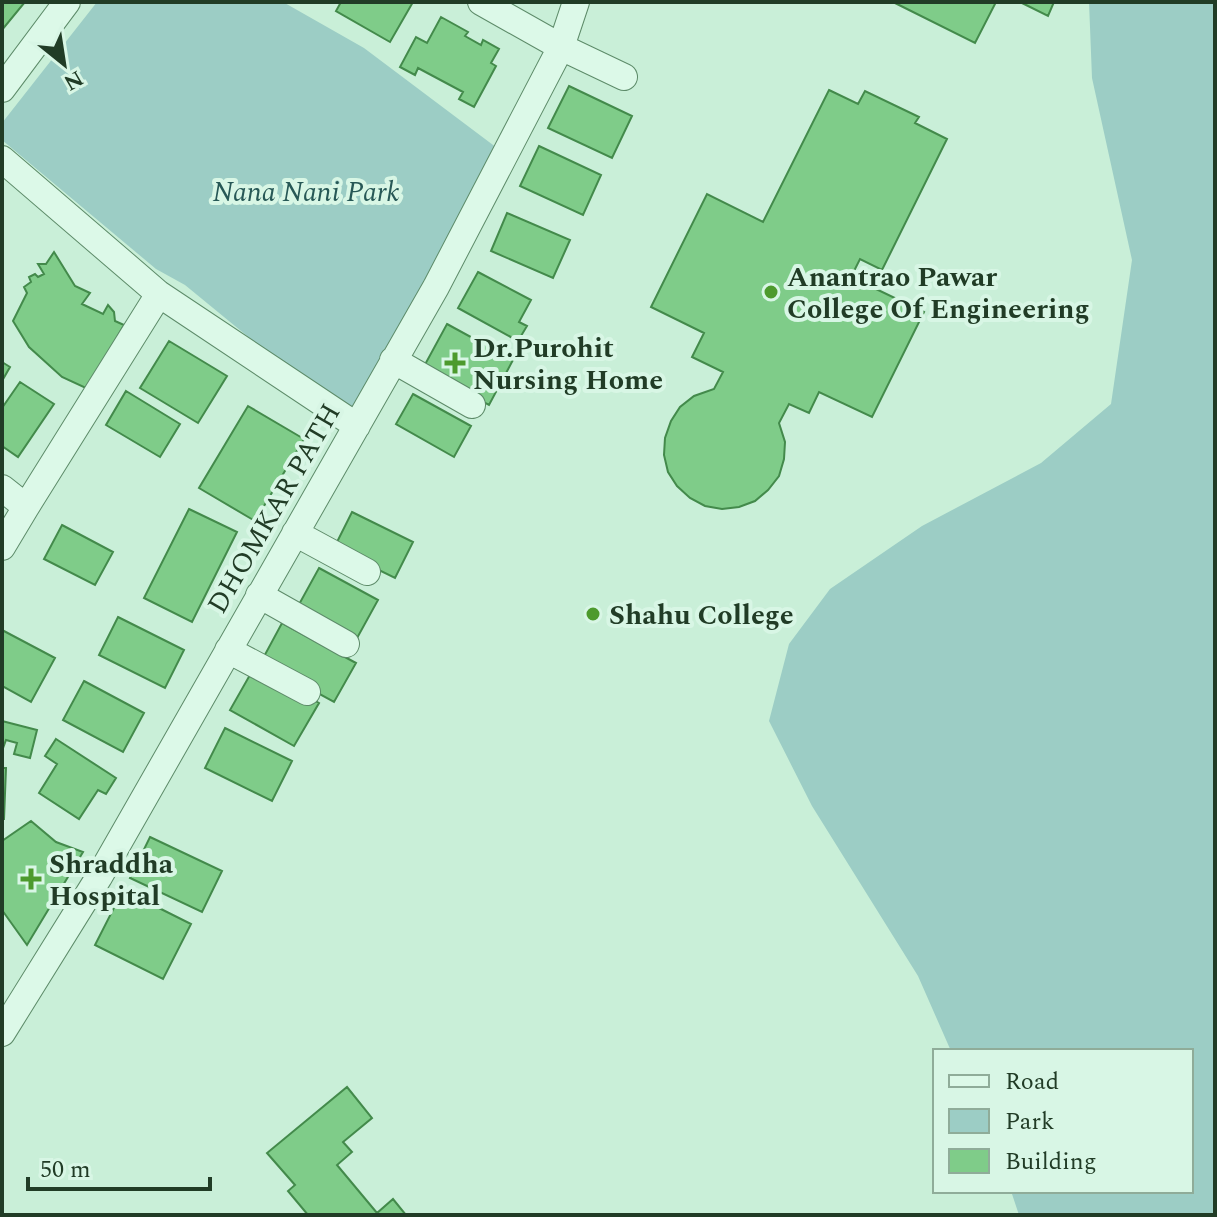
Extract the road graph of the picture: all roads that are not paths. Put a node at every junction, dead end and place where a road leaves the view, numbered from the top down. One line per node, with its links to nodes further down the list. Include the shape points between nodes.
1 (67, 2): 6 (street)
2 (481, 2): 4 (street)
3 (576, 2): 4 (street, DHOMKAR PATH)
4 (561, 47): 5 (street); 9 (street, DHOMKAR PATH)
5 (624, 77)
6 (2, 89)
7 (2, 159): 8 (street)
8 (159, 294): 11 (street); 13 (street)
9 (393, 360): 10 (street); 11 (street, DHOMKAR PATH)
10 (472, 405)
11 (357, 426): 14 (street, DHOMKAR PATH)
12 (2, 488): 13 (street)
13 (26, 507): 15 (street)
14 (295, 533): 16 (street); 17 (street, DHOMKAR PATH)
15 (2, 547)
16 (367, 572)
17 (259, 595): 18 (street); 19 (street, DHOMKAR PATH)
18 (346, 644)
19 (228, 650): 20 (street); 21 (street, DHOMKAR PATH, via 99,877)
20 (307, 692)
21 (7, 1014)

